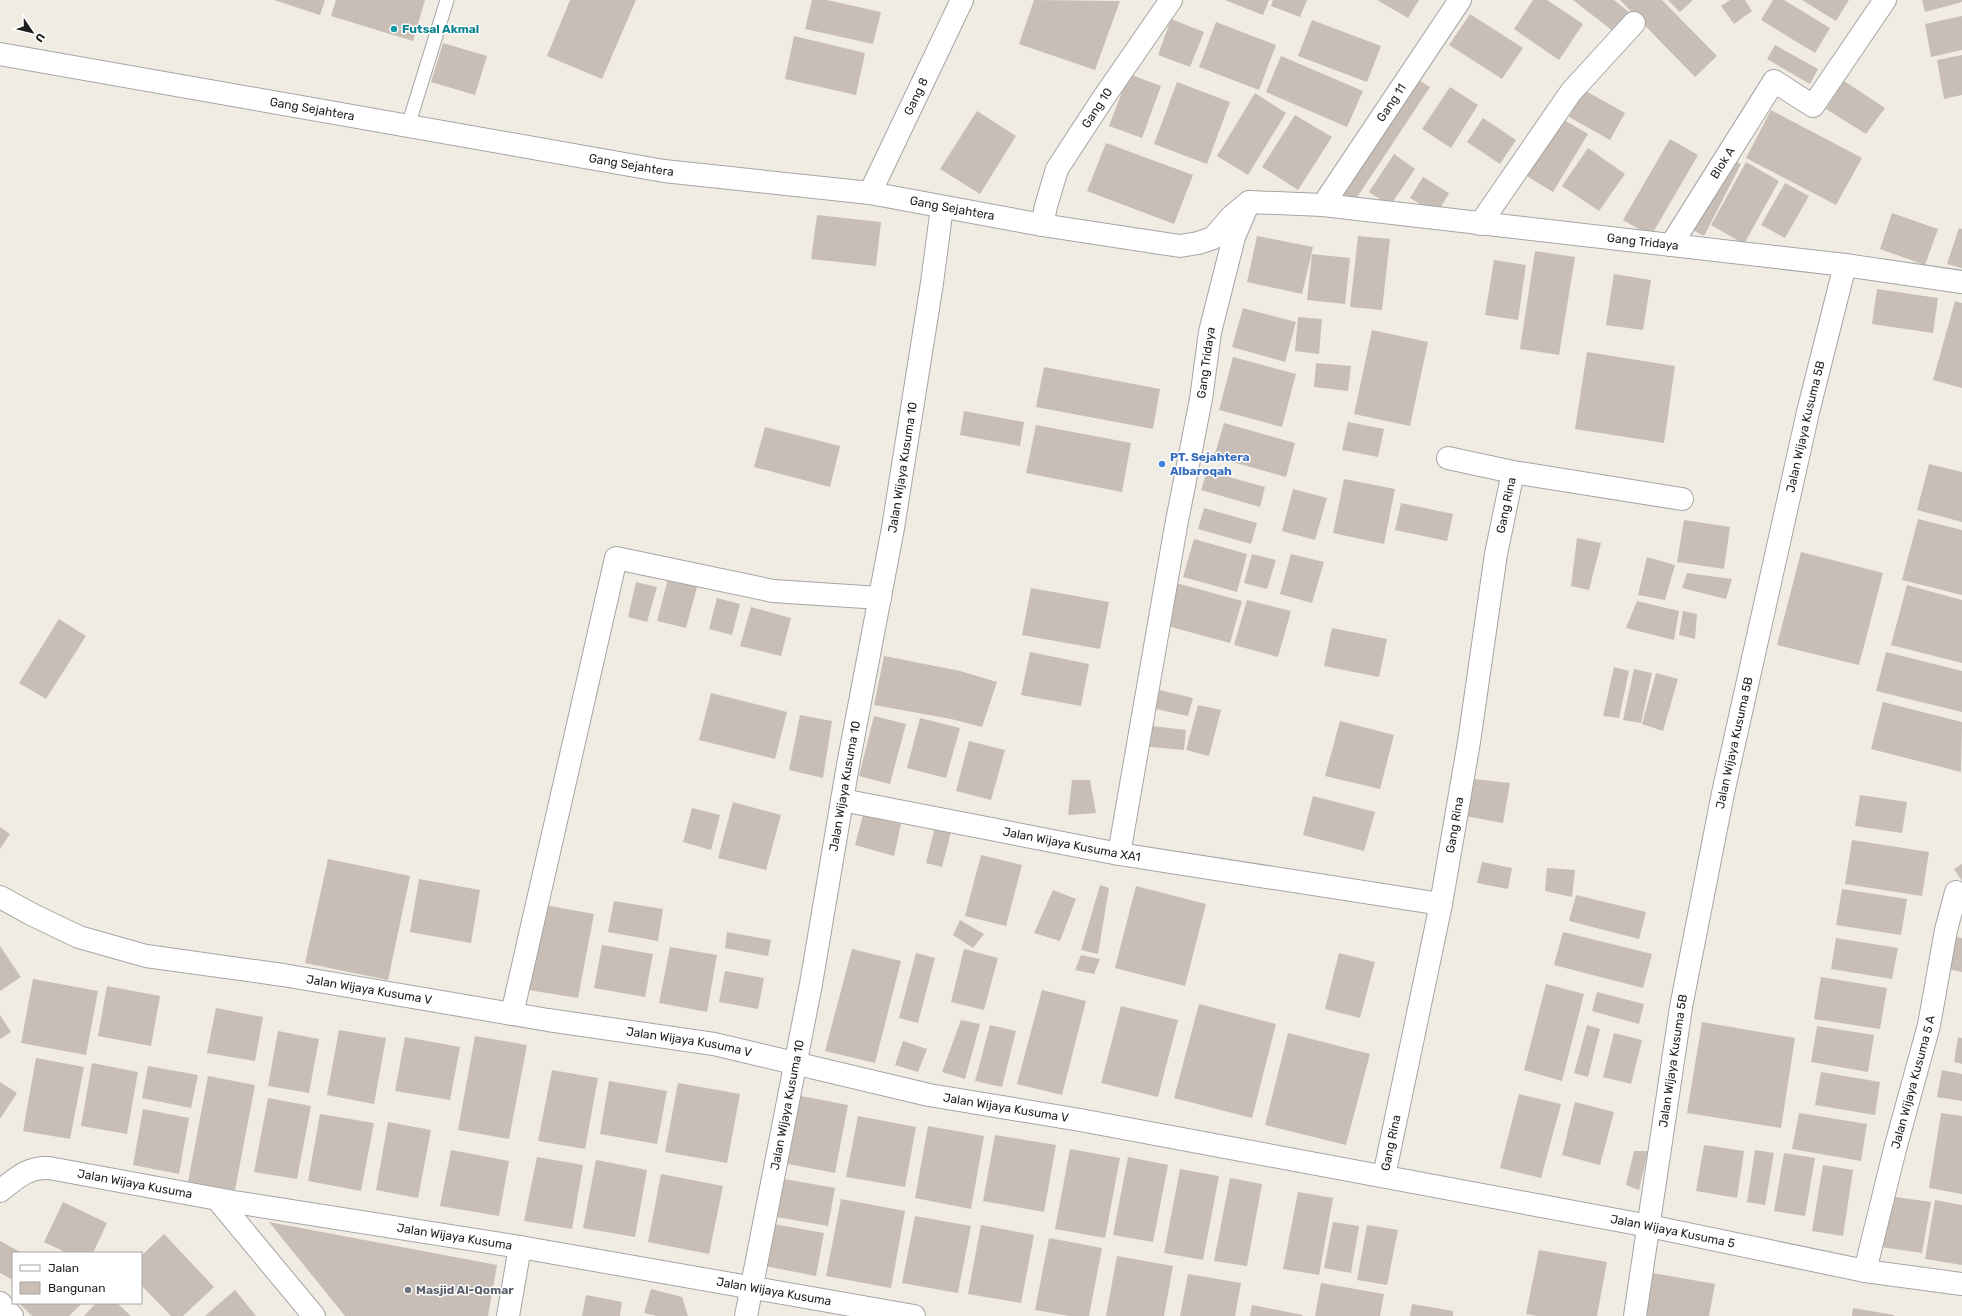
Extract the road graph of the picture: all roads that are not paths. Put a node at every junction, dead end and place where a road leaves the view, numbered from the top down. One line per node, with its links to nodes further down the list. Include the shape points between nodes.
1 (447, 0): 8 (lane)
2 (962, 0): 9 (street, Gang 8)
3 (1171, 0): 14 (street, Gang 10, via 1057,170)
4 (1460, 0): 11 (street, Gang 11)
5 (1885, 0): 15 (street, Blok A, via 1813,106 1774,81)
6 (1634, 24): 13 (street, via 1571,92)
7 (0, 54): 8 (street, Gang Sejahtera)
8 (408, 126): 9 (street, Gang Sejahtera, via 664,171)
9 (870, 193): 12 (street, Gang Sejahtera)
10 (1249, 202): 11 (street, Gang Tridaya); 14 (street, Gang Sejahtera, via 1232,216 1213,238 1180,246); 23 (street, Gang Tridaya, via 1234,237 1210,332 1201,400 1176,526)
11 (1323, 205): 13 (street, Gang Tridaya)
12 (942, 206): 14 (street, Gang Sejahtera); 21 (street, Jalan Wijaya Kusuma 10, via 932,284)
13 (1480, 224): 15 (street, Gang Tridaya)
14 (1042, 226)
15 (1671, 246): 16 (street, Gang Tridaya)
16 (1845, 265): 17 (street, Gang Tridaya); 32 (street, Jalan Wijaya Kusuma 5B, via 1806,420 1723,793 1681,1007)
17 (1962, 282)
18 (1448, 458): 19 (street)
19 (1513, 472): 20 (street); 26 (street, Gang Rina, via 1496,554 1469,742)
20 (1682, 499)
21 (880, 598): 22 (street, Jalan Wijaya Kusuma 10); 27 (street, via 773,591 616,558)
22 (842, 800): 23 (street, Jalan Wijaya Kusuma XA1); 28 (street, Jalan Wijaya Kusuma 10)
23 (1119, 854): 26 (street, Jalan Wijaya Kusuma XA1)
24 (1956, 892): 34 (street, Jalan Wijaya Kusuma 5 A, via 1946,930 1929,1025)
25 (0, 897): 27 (street, Jalan Wijaya Kusuma V, via 79,937 146,956 283,975)
26 (1441, 904): 29 (street, Gang Rina)
27 (512, 1014): 28 (street, Jalan Wijaya Kusuma V, via 714,1044)
28 (795, 1063): 29 (street, Jalan Wijaya Kusuma V, via 929,1095); 36 (street, Jalan Wijaya Kusuma 10)
29 (1384, 1176): 32 (street, Jalan Wijaya Kusuma 5)
30 (0, 1191): 31 (street, Jalan Wijaya Kusuma, via 28,1170 49,1168)
31 (217, 1199): 33 (street, Jalan Wijaya Kusuma); 39 (street)
32 (1649, 1226): 34 (street, Jalan Wijaya Kusuma 5); 43 (street, Jalan Wijaya Kusuma 5B)
33 (520, 1247): 36 (street, Jalan Wijaya Kusuma); 40 (street)
34 (1865, 1271): 35 (street, Jalan Wijaya Kusuma 5)
35 (1962, 1284)
36 (751, 1287): 41 (street, Jalan Wijaya Kusuma 10); 42 (street, Jalan Wijaya Kusuma)
37 (0, 1303): 38 (street)
38 (12, 1316)
39 (314, 1316)
40 (508, 1316)
41 (746, 1316)
42 (914, 1316)
43 (1635, 1316)

